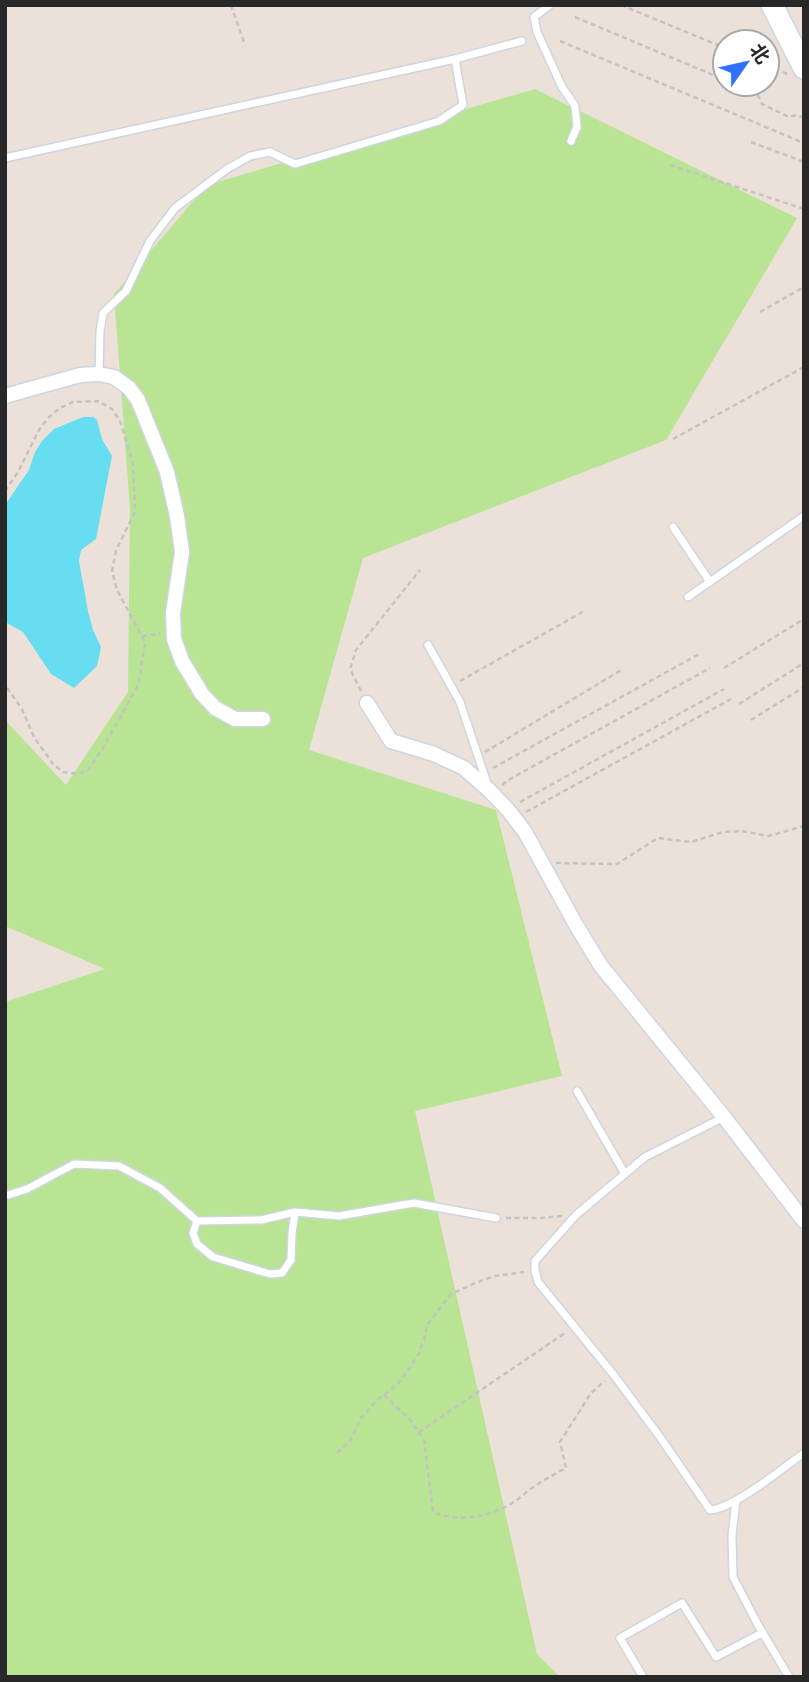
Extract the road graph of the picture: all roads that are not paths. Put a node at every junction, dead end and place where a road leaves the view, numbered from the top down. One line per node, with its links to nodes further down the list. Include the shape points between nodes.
1 (550, 5): 6 (lane, via 534,17 562,87 575,106 577,127)
2 (772, 5): 5 (street)
3 (522, 41): 4 (lane)
4 (455, 59): 7 (lane); 8 (lane, via 463,105 439,121 295,164 270,152 250,156 175,208 150,241 126,291 103,313)
5 (798, 72)
6 (571, 141)
7 (5, 158)
8 (99, 374): 9 (street); 16 (street, via 130,388 167,472 182,552 173,613 174,639 182,661 215,708 235,719)
9 (5, 396)
10 (804, 516): 12 (lane)
11 (673, 527): 12 (lane)
12 (710, 582): 13 (lane)
13 (688, 597)
14 (428, 645): 17 (lane, via 460,702)
15 (367, 703): 17 (street, via 391,741 464,768)
16 (263, 719)
17 (492, 793): 19 (street, via 525,832 601,966)
18 (577, 1091): 20 (lane)
19 (724, 1117): 20 (lane, via 645,1157); 25 (street)
20 (625, 1174): 27 (lane, via 576,1215 535,1261 538,1282 613,1374 710,1510)
21 (5, 1196): 24 (lane, via 74,1164 119,1166 160,1188)
22 (295, 1212): 23 (lane, via 339,1216 414,1203); 24 (lane, via 261,1220); 24 (lane, via 291,1260 282,1273 270,1275 213,1257 197,1244 193,1233)
23 (496, 1217)
24 (197, 1221)
25 (804, 1221)
26 (804, 1453): 27 (lane)
27 (736, 1501): 28 (lane, via 733,1577)
28 (762, 1633): 29 (lane, via 716,1657 682,1603 620,1638); 30 (lane)
29 (643, 1677)
30 (789, 1677)

